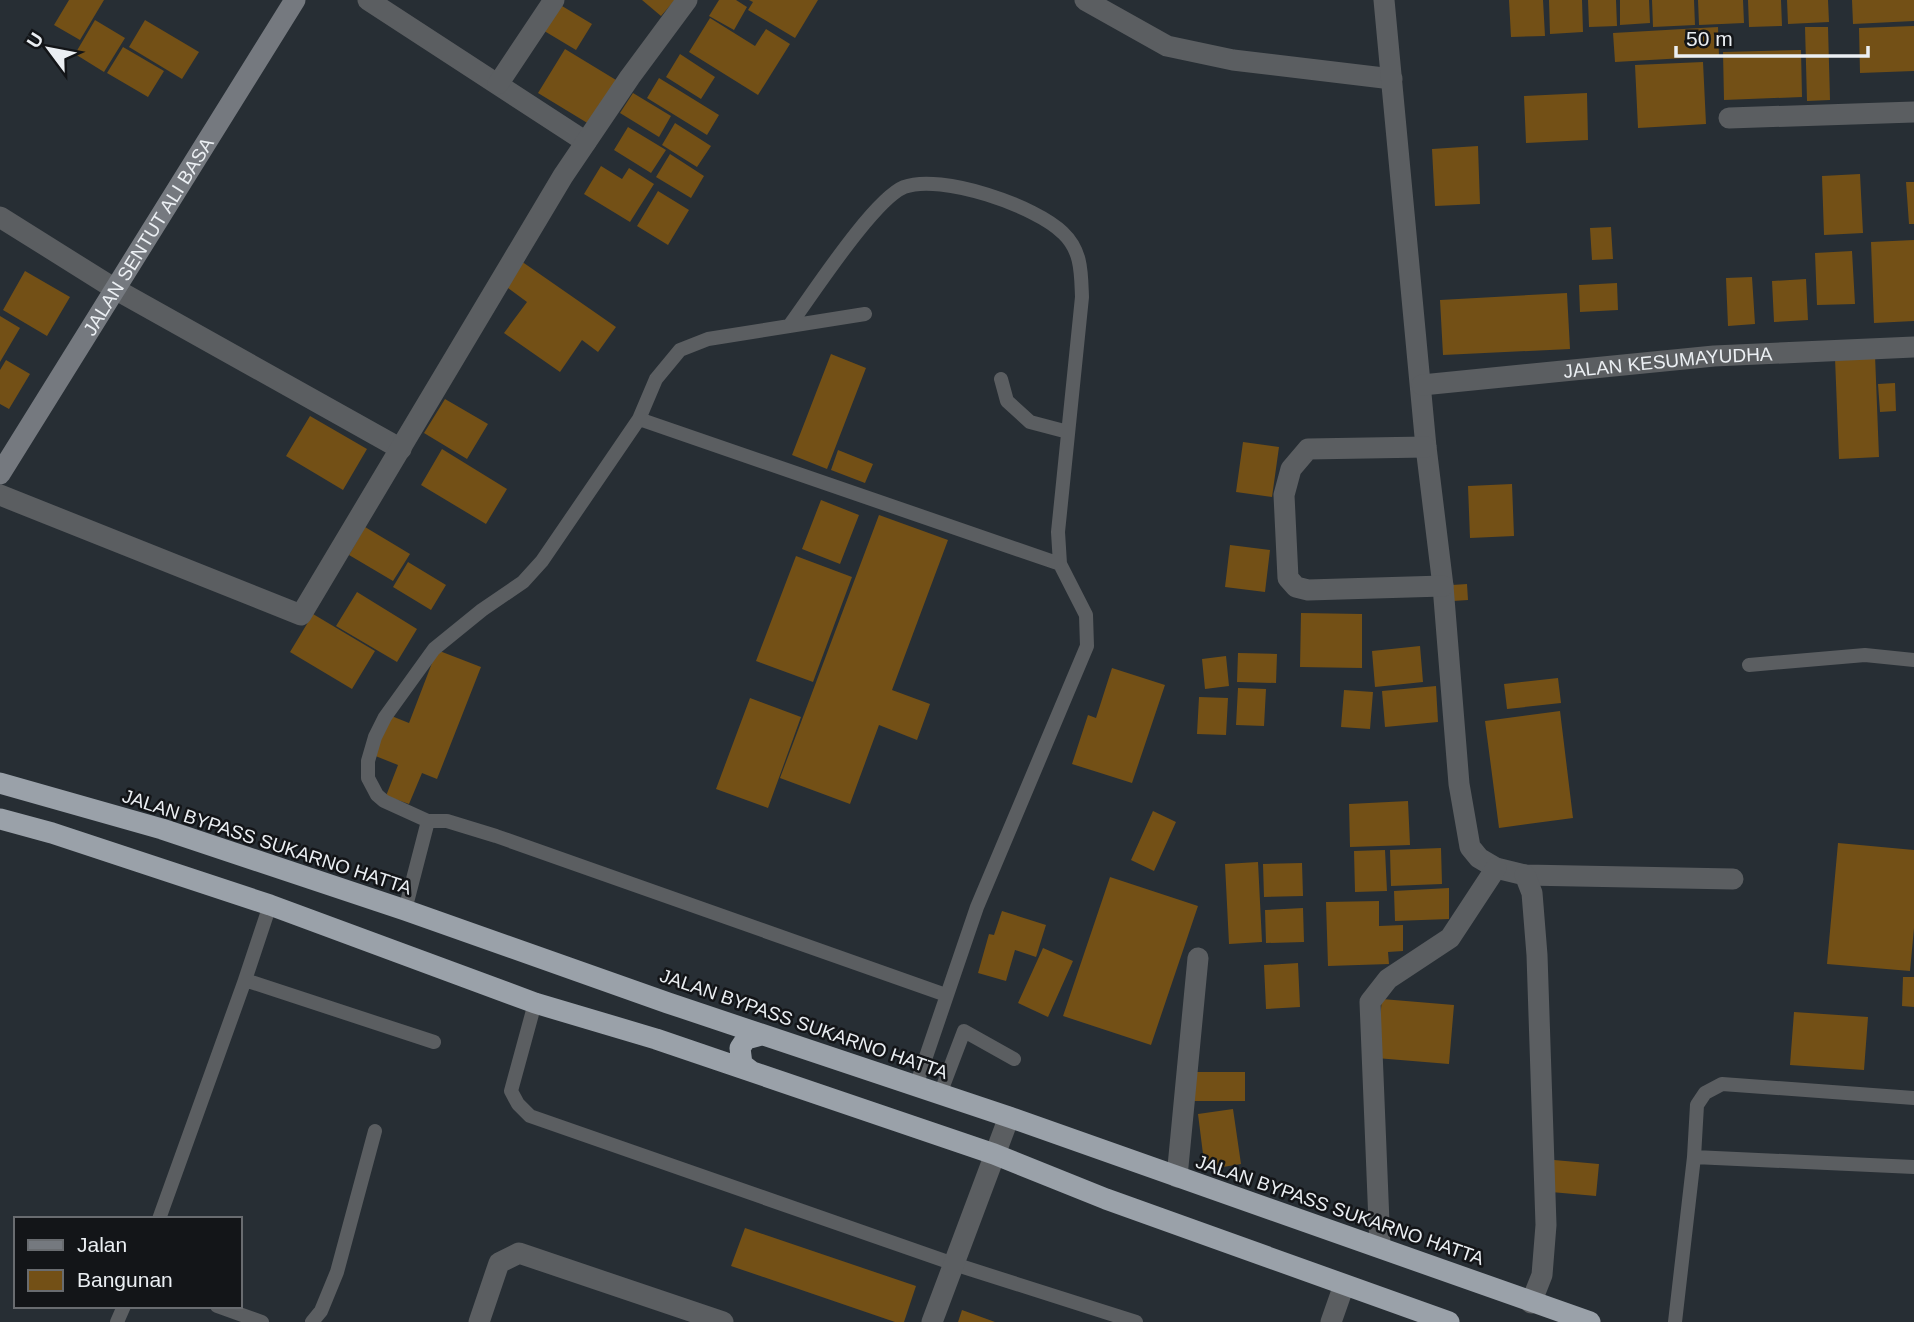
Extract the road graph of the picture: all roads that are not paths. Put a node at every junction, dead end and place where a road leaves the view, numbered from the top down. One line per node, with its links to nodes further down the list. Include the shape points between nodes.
1 (295, 0): 13 (street, JALAN SENTUT ALI BASA)
2 (368, 0): 8 (street)
3 (554, 0): 8 (street)
4 (687, 0): 11 (street)
5 (1085, 0): 7 (street, via 1167,46 1233,60)
6 (1384, 0): 7 (street)
7 (1392, 79): 18 (street)
8 (498, 84): 11 (street)
9 (1914, 112): 10 (street)
10 (1729, 118)
11 (586, 142): 22 (street)
12 (0, 217): 13 (street)
13 (115, 289): 22 (street); 23 (street, JALAN SENTUT ALI BASA)
14 (865, 314): 15 (lane)
15 (789, 326): 19 (lane, via 708,339 680,350 656,379); 20 (lane, via 878,206 904,188 930,183 1005,201 1031,211 1064,233 1081,261 1082,297)
16 (1914, 347): 18 (street, JALAN KESUMAYUDHA, via 1714,356)
17 (1001, 379): 20 (lane, via 1007,401 1030,422)
18 (1422, 385): 21 (street)
19 (639, 419): 25 (lane); 31 (lane, via 542,561 523,582 433,649 385,717 368,761 368,778 384,801)
20 (1068, 432): 25 (lane, via 1058,532)
21 (1426, 447): 26 (street); 26 (street, via 1308,449 1291,469 1284,495 1288,578 1296,587 1308,590)
22 (401, 449): 24 (street, via 301,615)
23 (0, 474)
24 (0, 495)
25 (1060, 564): 39 (lane, via 1086,615 1087,646 977,906)
26 (1443, 586): 32 (street, via 1459,784 1470,847)
27 (1914, 660): 28 (lane, via 1865,655)
28 (1749, 665)
29 (0, 783): 36 (highway, JALAN BYPASS SUKARNO HATTA, via 162,830)
30 (0, 819): 35 (highway)
31 (428, 821): 36 (lane); 39 (lane, via 447,821 496,836)
32 (1496, 868): 33 (street); 57 (street, via 1450,938 1388,979 1370,1002)
33 (1525, 875): 34 (street); 60 (street, via 1532,893 1537,956 1546,1225 1542,1275)
34 (1733, 879)
35 (270, 905): 38 (lane); 40 (highway)
36 (405, 910): 41 (highway, JALAN BYPASS SUKARNO HATTA)
37 (1198, 958): 55 (street)
38 (246, 980): 44 (lane); 56 (lane)
39 (946, 995): 47 (lane)
40 (535, 1003): 43 (highway); 58 (lane, via 510,1091 530,1116)
41 (668, 1003): 42 (highway, JALAN BYPASS SUKARNO HATTA); 43 (highway, via 677,1014 676,1028)
42 (761, 1035): 46 (highway, via 750,1037 740,1048 742,1064); 47 (highway, JALAN BYPASS SUKARNO HATTA)
43 (656, 1039): 46 (highway)
44 (434, 1042)
45 (1014, 1059): 48 (lane, via 964,1031)
46 (751, 1071): 52 (highway)
47 (916, 1086): 48 (highway, JALAN BYPASS SUKARNO HATTA)
48 (940, 1094): 50 (highway, JALAN BYPASS SUKARNO HATTA)
49 (1914, 1098): 53 (lane, via 1722,1084 1705,1093 1697,1105)
50 (1009, 1117): 52 (street); 55 (highway, JALAN BYPASS SUKARNO HATTA)
51 (374, 1131): 63 (lane, via 337,1272)
52 (994, 1154): 58 (street); 59 (highway)
53 (1694, 1157): 54 (lane); 71 (lane)
54 (1914, 1167)
55 (1177, 1177): 57 (highway, JALAN BYPASS SUKARNO HATTA)
56 (160, 1217)
57 (1380, 1247): 60 (highway, JALAN BYPASS SUKARNO HATTA)
58 (954, 1264): 66 (street); 67 (lane)
59 (1344, 1285): 68 (street); 69 (highway)
60 (1531, 1303): 70 (highway, JALAN BYPASS SUKARNO HATTA)
61 (223, 1308): 62 (lane)
62 (262, 1322)
63 (312, 1322)
64 (479, 1322): 65 (street, via 499,1263 519,1253)
65 (723, 1322)
66 (932, 1322)
67 (1136, 1322)
68 (1331, 1322)
69 (1449, 1322)
70 (1590, 1322)
71 (1675, 1322)

